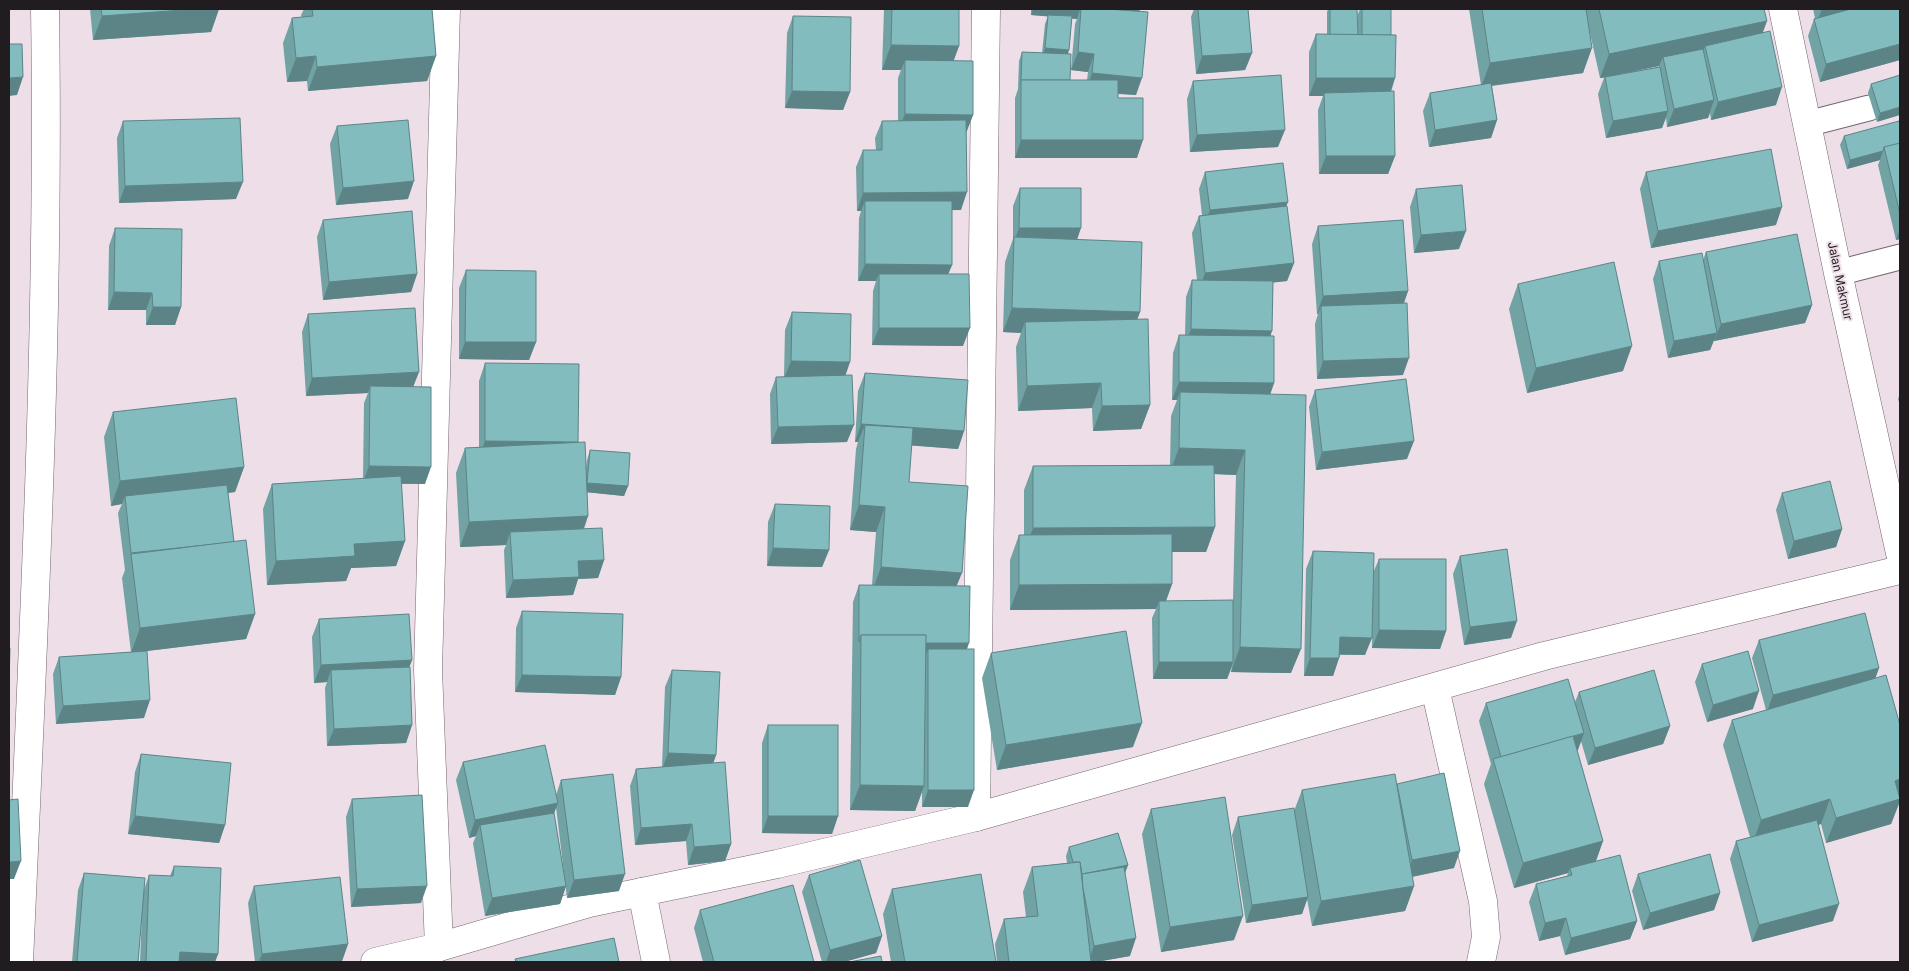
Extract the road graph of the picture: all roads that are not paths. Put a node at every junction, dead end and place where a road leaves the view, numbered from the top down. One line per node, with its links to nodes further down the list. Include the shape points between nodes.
1 (45, 9): 15 (street, via 47,154 43,381)
2 (446, 9): 14 (street, via 428,670)
3 (986, 9): 12 (street)
4 (1784, 9): 6 (street, Jalan Makmur)
5 (1869, 108): 6 (lane)
6 (1807, 124): 8 (street, Jalan Makmur)
7 (1900, 257): 8 (lane)
8 (1838, 273): 9 (street, Jalan Makmur)
9 (1900, 553)
10 (1900, 570): 11 (street, via 1544,656)
11 (1435, 688): 12 (street); 18 (street, via 1482,901 1486,937)
12 (976, 817): 13 (street)
13 (642, 892): 14 (street, via 589,903); 17 (street)
14 (439, 947): 16 (street)
15 (19, 962)
16 (375, 962)
17 (656, 962)
18 (1481, 962)

